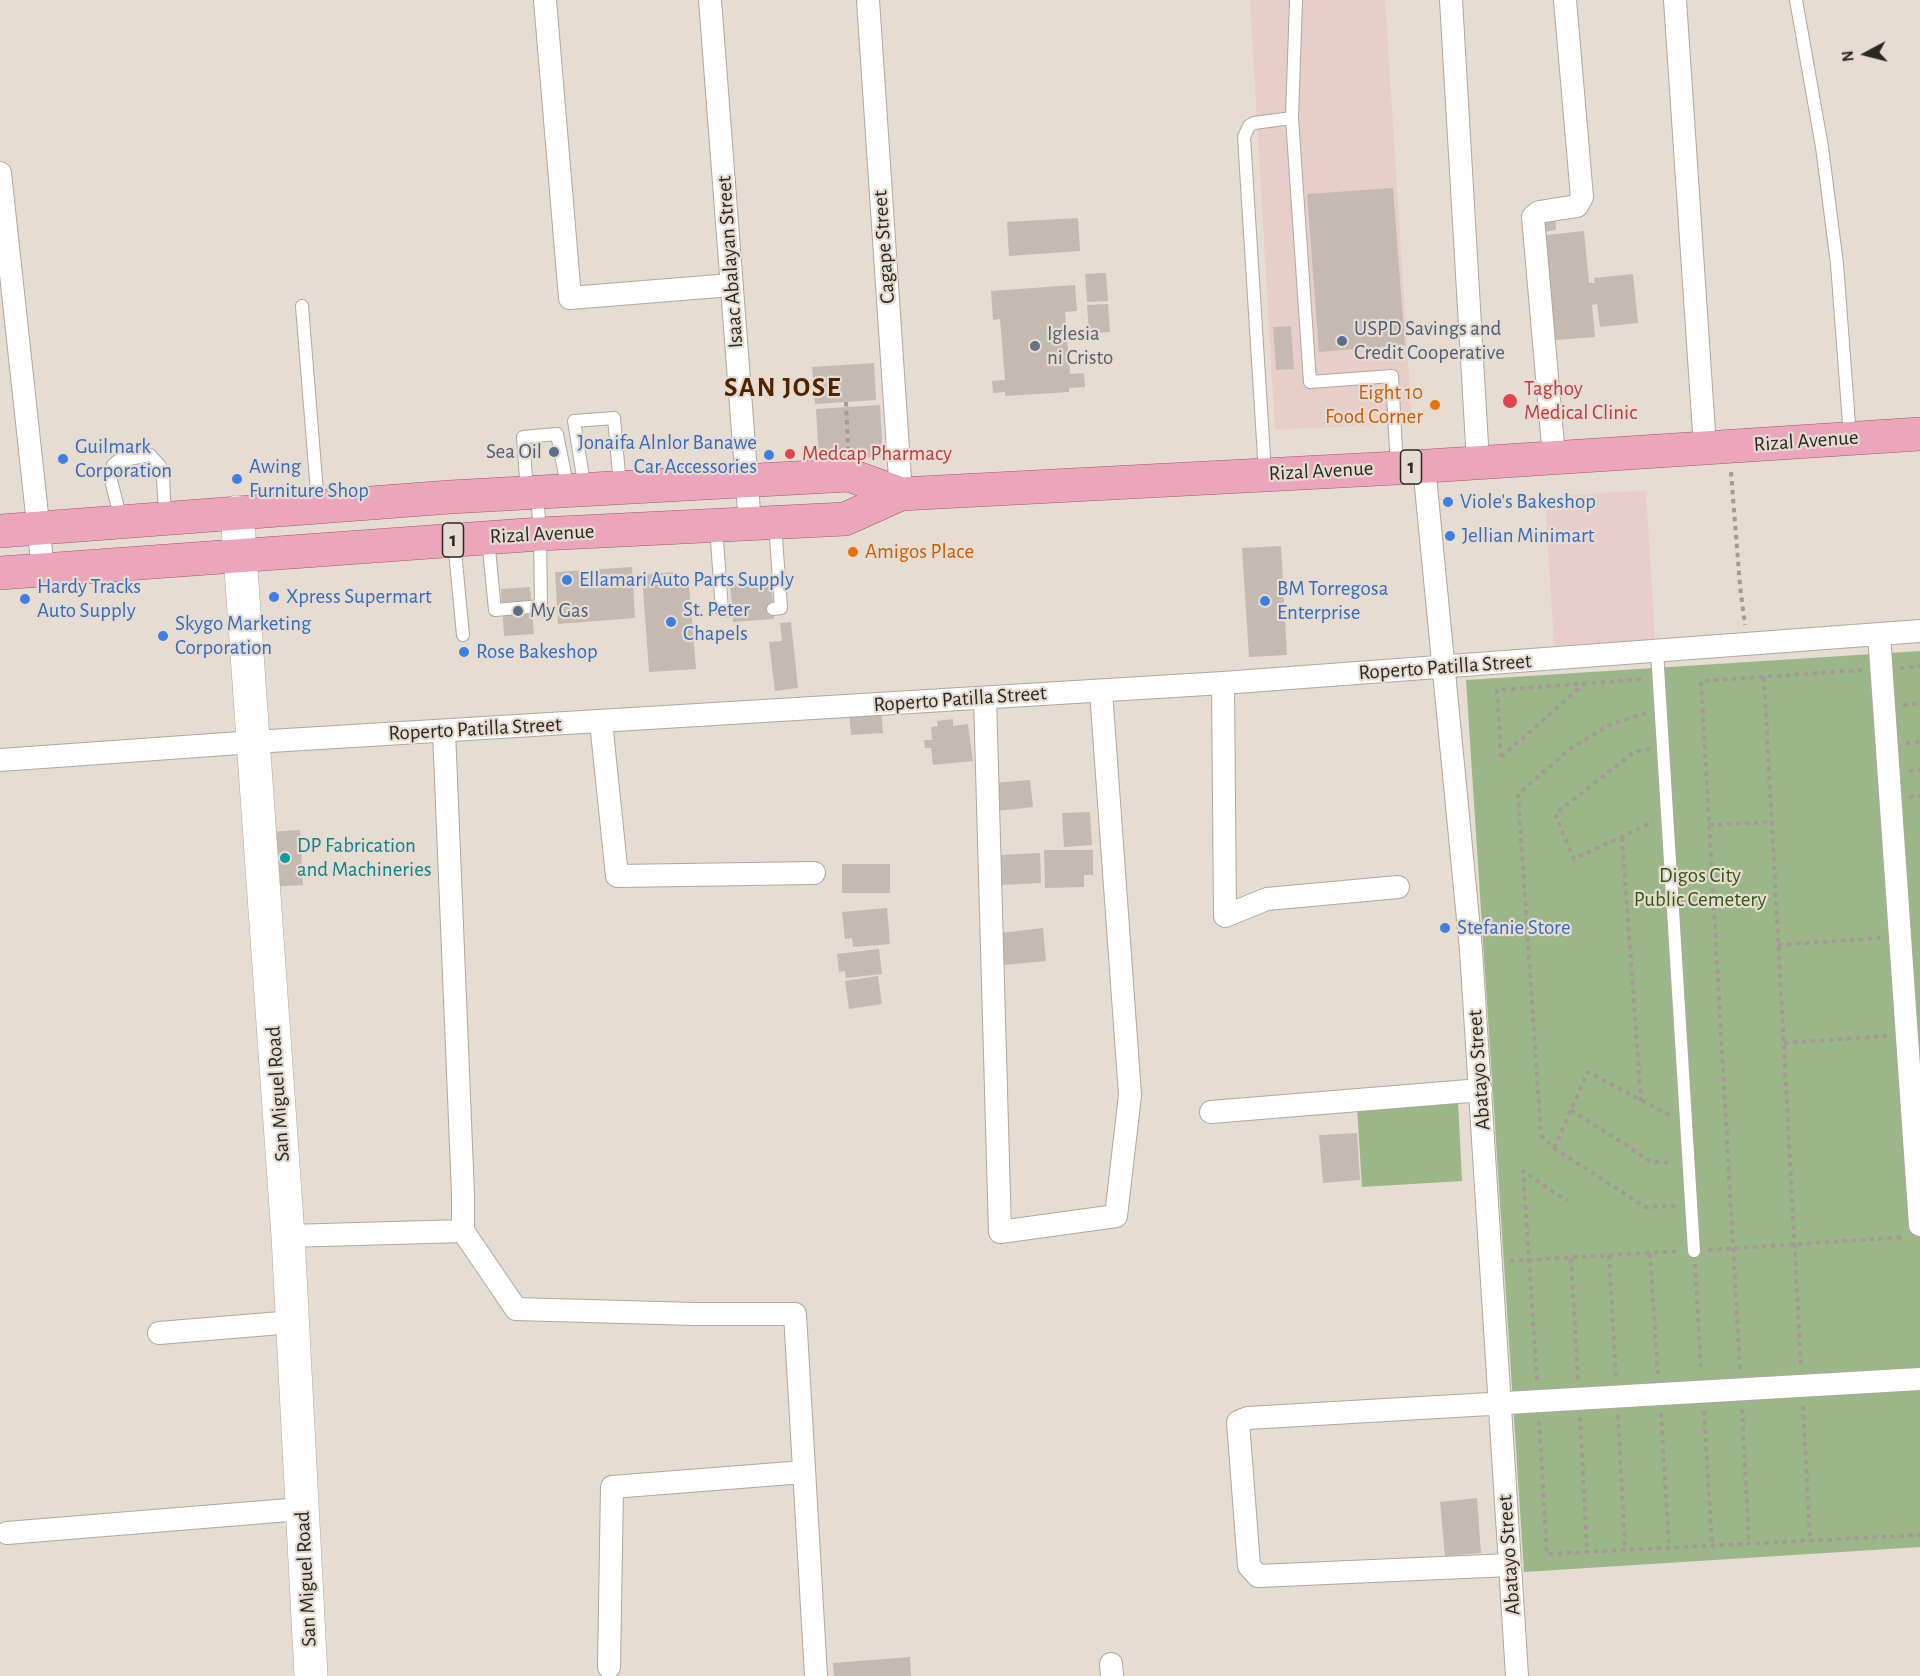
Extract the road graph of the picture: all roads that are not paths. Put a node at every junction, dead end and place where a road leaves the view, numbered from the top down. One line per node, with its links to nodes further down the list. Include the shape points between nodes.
1 (545, 0): 11 (street, via 570,298)
2 (710, 0): 11 (street, Isaac Abalayan Street)
3 (868, 0): 23 (street, Cagape Street)
4 (1296, 0): 9 (lane)
5 (1451, 0): 17 (street)
6 (1565, 0): 16 (street, via 1582,196 1577,206 1539,212 1533,217)
7 (1675, 0): 15 (street)
8 (1796, 0): 14 (lane, via 1822,147 1837,264)
9 (1293, 118): 18 (lane, via 1310,382 1392,376); 19 (lane, via 1254,123 1244,137)
10 (0, 173): 30 (street)
11 (731, 285): 20 (street, Isaac Abalayan Street)
12 (302, 306): 24 (lane)
13 (1920, 434): 14 (main road, Rizal Avenue / 1)
14 (1851, 438): 15 (main road, Rizal Avenue / 1)
15 (1717, 446): 16 (main road, Rizal Avenue / 1)
16 (1554, 457): 17 (main road, Rizal Avenue / 1)
17 (1478, 462): 18 (main road, Rizal Avenue / 1)
18 (1411, 467): 19 (main road, Rizal Avenue / 1); 44 (street, Abatayo Street)
19 (1265, 474): 23 (main road, Rizal Avenue / 1)
20 (747, 482): 21 (main road, Rizal Avenue / 1); 23 (main road, Rizal Avenue / 1, via 849,475); 28 (street, Isaac Abalayan Street)
21 (621, 488): 22 (main road, Rizal Avenue / 1); 22 (lane, via 614,418 574,420)
22 (554, 492): 24 (main road, Rizal Avenue / 1); 32 (lane)
23 (901, 494): 28 (main road, Rizal Avenue / 1, via 845,519)
24 (319, 506): 25 (main road, Rizal Avenue / 1)
25 (237, 512): 26 (main road, Rizal Avenue / 1); 35 (street, San Miguel Road)
26 (165, 518): 27 (main road, Rizal Avenue / 1); 27 (lane, via 163,476 150,455 118,460 113,465 111,480)
27 (122, 521): 30 (main road, Rizal Avenue / 1)
28 (763, 523): 29 (main road, Rizal Avenue / 1); 38 (lane, via 781,608)
29 (716, 525): 32 (main road, Rizal Avenue / 1); 39 (lane, via 722,611)
30 (39, 528): 31 (main road, Rizal Avenue / 1); 36 (street)
31 (0, 531)
32 (540, 534): 33 (main road, Rizal Avenue / 1); 33 (lane, via 541,606 495,610)
33 (488, 537): 34 (main road, Rizal Avenue / 1)
34 (454, 540): 35 (main road, Rizal Avenue / 1); 42 (lane)
35 (240, 554): 36 (main road, Rizal Avenue / 1); 50 (street, San Miguel Road)
36 (43, 570): 37 (main road, Rizal Avenue / 1)
37 (0, 573)
38 (773, 609)
39 (732, 610)
40 (1920, 631): 41 (street, Roperto Patilla Street)
41 (1879, 634): 43 (street, Roperto Patilla Street); 57 (street, via 1907,1035)
42 (463, 635)
43 (1658, 651): 44 (street, Roperto Patilla Street); 59 (lane)
44 (1445, 667): 45 (street, Roperto Patilla Street); 54 (street, Abatayo Street)
45 (1223, 683): 46 (street, Roperto Patilla Street); 53 (street, via 1225,916 1267,899)
46 (1101, 691): 47 (street, Roperto Patilla Street); 47 (street, via 1130,1095 1116,1216 1000,1232)
47 (985, 698): 48 (street, Roperto Patilla Street)
48 (601, 722): 49 (street, Roperto Patilla Street); 52 (street, via 617,876)
49 (444, 731): 50 (street, Roperto Patilla Street); 56 (street)
50 (254, 742): 51 (street, Roperto Patilla Street); 58 (street, San Miguel Road)
51 (0, 760)
52 (814, 873)
53 (1398, 887)
54 (1481, 1090): 55 (street); 63 (street, Abatayo Street)
55 (1211, 1112)
56 (463, 1231): 58 (street); 64 (street, via 516,1309 795,1314)
57 (1914, 1231)
58 (288, 1236): 60 (street, San Miguel Road)
59 (1694, 1251)
60 (293, 1322): 61 (street); 65 (street, San Miguel Road)
61 (159, 1333)
62 (1920, 1379): 63 (street)
63 (1500, 1405): 67 (street, Abatayo Street); 67 (street, via 1248,1418 1238,1422 1249,1566 1258,1576)
64 (804, 1472): 68 (street, via 612,1487); 70 (street)
65 (301, 1509): 66 (street); 69 (street, San Miguel Road)
66 (8, 1533)
67 (1510, 1565): 71 (street, Abatayo Street)
68 (609, 1667)
69 (311, 1676)
70 (816, 1676)
71 (1517, 1676)

